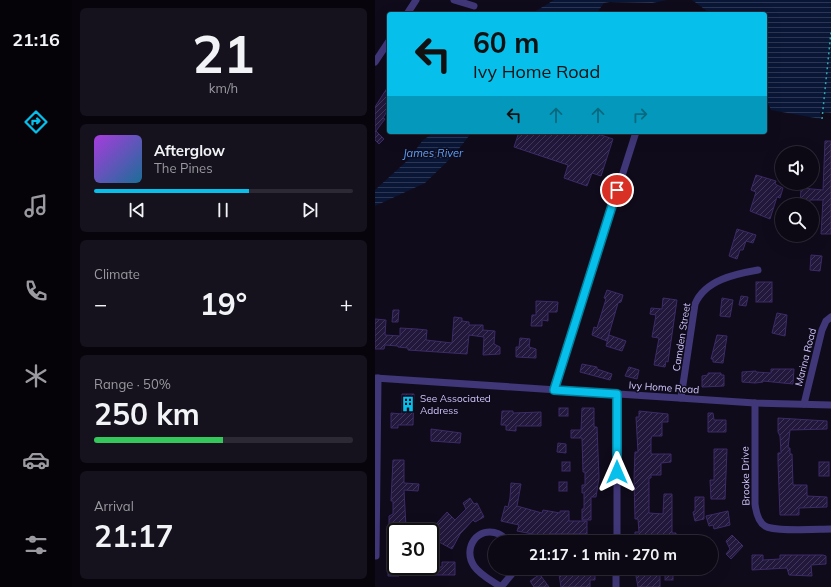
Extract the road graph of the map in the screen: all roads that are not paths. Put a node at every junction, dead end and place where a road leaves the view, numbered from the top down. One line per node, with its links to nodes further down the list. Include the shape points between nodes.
1 (416, 0): 4 (street)
2 (454, 0): 3 (street)
3 (474, 6)
4 (408, 12)
5 (387, 44): 6 (street)
6 (375, 62)
7 (635, 134): 11 (street)
8 (759, 270): 13 (street, Camden Street, via 711,284 699,295 695,304)
9 (831, 317): 15 (street, Marina Road, via 822,330)
10 (376, 378): 11 (street, Ivy Home Road); 20 (street)
11 (554, 390): 12 (street, Ivy Home Road)
12 (617, 394): 13 (street, Ivy Home Road); 19 (street)
13 (681, 398): 14 (street, Ivy Home Road)
14 (755, 403): 15 (street, Ivy Home Road); 17 (street, Brooke Drive, via 757,518 765,526 775,529)
15 (804, 404): 16 (street, Ivy Home Road)
16 (831, 405)
17 (831, 529)
18 (501, 535): 23 (street, via 490,532 481,534 469,548 469,557 474,567)
19 (617, 535)
20 (375, 556)
21 (511, 575): 23 (street)
22 (616, 575): 24 (street)
23 (501, 587)
24 (616, 587)

